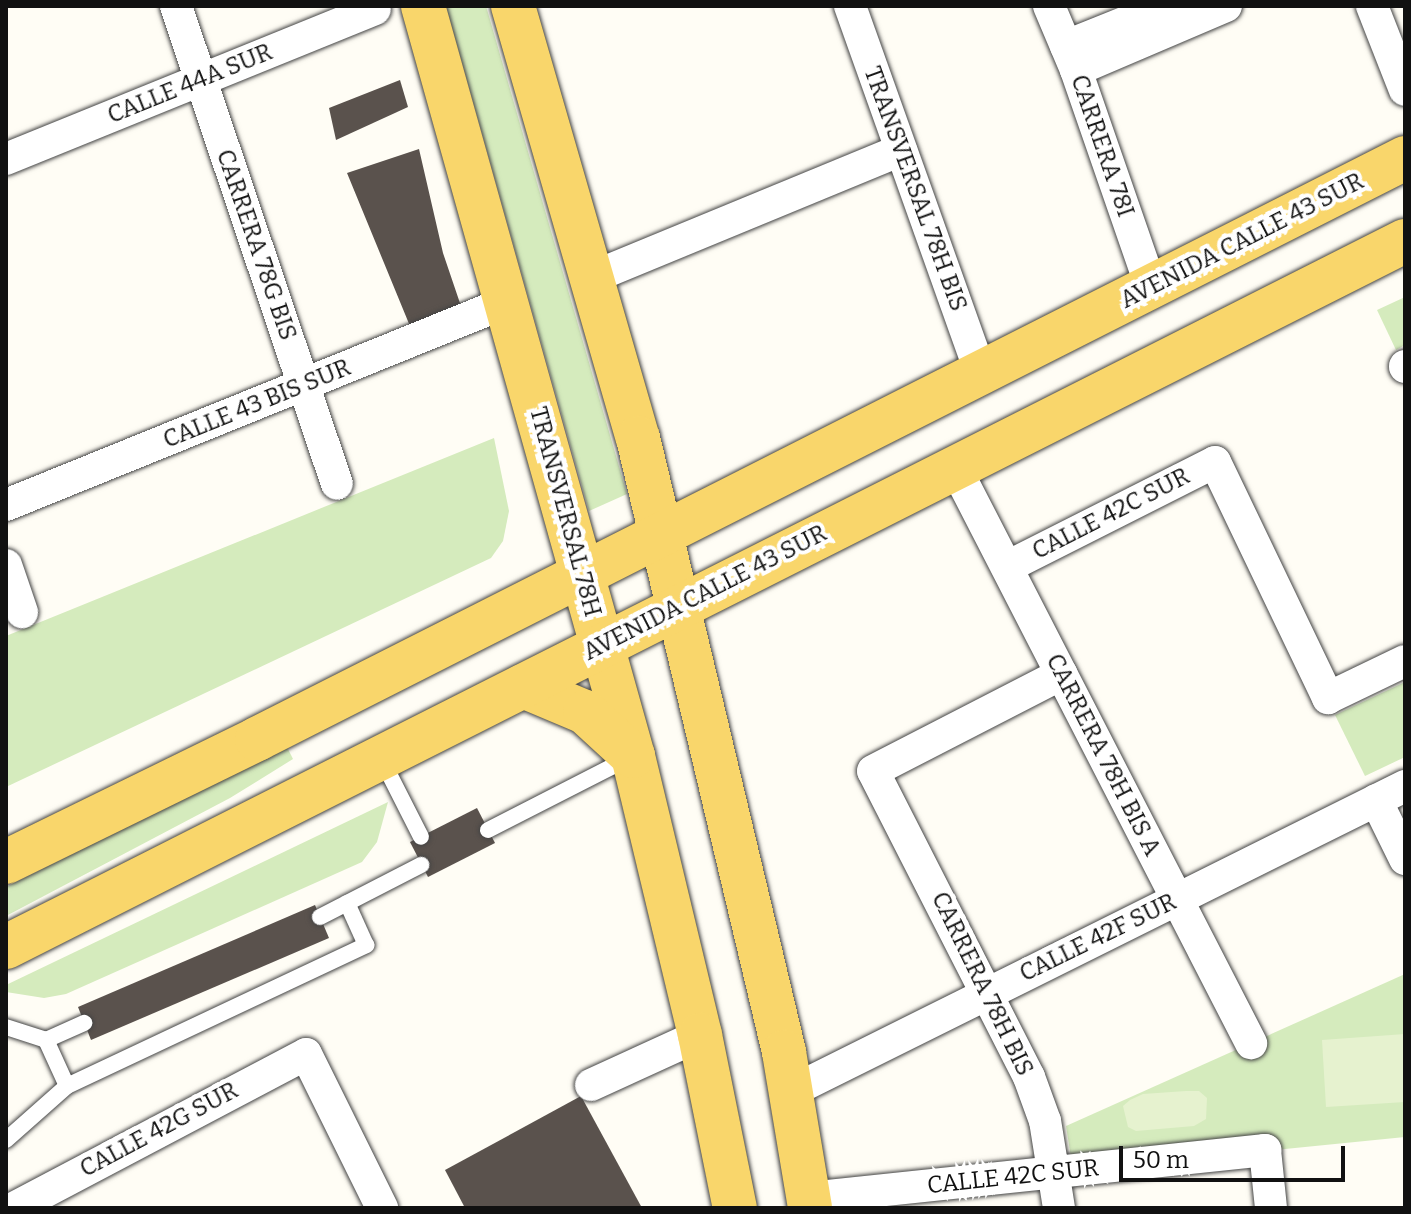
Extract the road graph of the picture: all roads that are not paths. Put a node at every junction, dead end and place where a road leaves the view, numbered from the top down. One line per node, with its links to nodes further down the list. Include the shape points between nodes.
1 (176, 6): 11 (street, CARRERA 78G BIS)
2 (423, 6): 19 (main road, TRANSVERSAL 78H)
3 (513, 6): 17 (main road)
4 (850, 6): 13 (street, TRANSVERSAL 78H BIS)
5 (1049, 6): 10 (street, CARRERA 78I)
6 (1166, 6): 10 (street)
7 (1226, 6): 10 (street)
8 (1372, 6): 12 (street)
9 (375, 9): 11 (street, CALLE 44A SUR)
10 (1071, 58): 18 (street, CARRERA 78I)
11 (200, 81): 15 (street, CALLE 44A SUR); 21 (street, CARRERA 78G BIS)
12 (1405, 90)
13 (901, 150): 17 (street); 20 (street, TRANSVERSAL 78H BIS)
14 (1405, 158): 18 (main road, AVENIDA CALLE 43 SUR)
15 (6, 159)
16 (1405, 241): 22 (main road, AVENIDA CALLE 43 SUR)
17 (593, 277): 25 (main road)
18 (1151, 287): 20 (main road, AVENIDA CALLE 43 SUR)
19 (507, 302): 21 (street, CALLE 43 BIS SUR); 28 (main road, TRANSVERSAL 78H)
20 (981, 373): 25 (main road, AVENIDA CALLE 43 SUR)
21 (304, 385): 23 (street, CARRERA 78G BIS); 24 (street, CALLE 43 BIS SUR)
22 (955, 467): 27 (street, CARRERA 78H BIS A); 29 (main road, AVENIDA CALLE 43 SUR)
23 (337, 484)
24 (6, 505)
25 (661, 534): 28 (main road, AVENIDA CALLE 43 SUR); 29 (main road)
26 (6, 565): 30 (street)
27 (1007, 567): 32 (street, CALLE 42C SUR, via 1215,462 1328,698); 33 (street, CARRERA 78H BIS A)
28 (582, 573): 31 (main road, TRANSVERSAL 78H); 42 (main road, AVENIDA CALLE 43 SUR)
29 (678, 606): 31 (main road, AVENIDA CALLE 43 SUR); 56 (main road)
30 (22, 612)
31 (602, 644): 34 (main road, AVENIDA CALLE 43 SUR); 35 (main road, TRANSVERSAL 78H)
32 (1405, 661)
33 (1062, 674): 44 (street, CARRERA 78H BIS A); 48 (street, CARRERA 78H BIS, via 873,771)
34 (523, 686): 35 (main road, via 585,712); 36 (main road, AVENIDA CALLE 43 SUR)
35 (633, 756): 39 (lane); 51 (main road, TRANSVERSAL 78H)
36 (381, 758): 40 (lane); 47 (main road, AVENIDA CALLE 43 SUR)
37 (1405, 786): 38 (street, CALLE 42F SUR)
38 (1376, 800): 41 (street); 44 (street, CALLE 42F SUR)
39 (488, 830)
40 (421, 837)
41 (1405, 859)
42 (6, 862)
43 (421, 865): 45 (lane)
44 (1177, 899): 48 (street, CALLE 42F SUR); 53 (street, CARRERA 78H BIS A)
45 (347, 903): 46 (lane); 55 (lane, via 366,945)
46 (320, 917)
47 (6, 947)
48 (988, 993): 56 (street, CALLE 42F SUR); 58 (street, CARRERA 78H BIS, via 1045,1121)
49 (84, 1023): 52 (lane)
50 (6, 1027): 52 (lane)
51 (700, 1035): 54 (street); 62 (main road, TRANSVERSAL 78H)
52 (46, 1040): 55 (lane)
53 (1251, 1043)
54 (591, 1085)
55 (67, 1086): 57 (lane)
56 (792, 1091): 59 (main road)
57 (6, 1140)
58 (1055, 1172): 59 (street, CALLE 42C SUR); 63 (street, CARRERA 78H BIS); 64 (street, CALLE 42C SUR, via 1265,1150)
59 (809, 1203)
60 (14, 1208): 61 (street, CALLE 42G SUR, via 306,1054)
61 (382, 1208)
62 (735, 1208)
63 (1059, 1208)
64 (1271, 1208)

